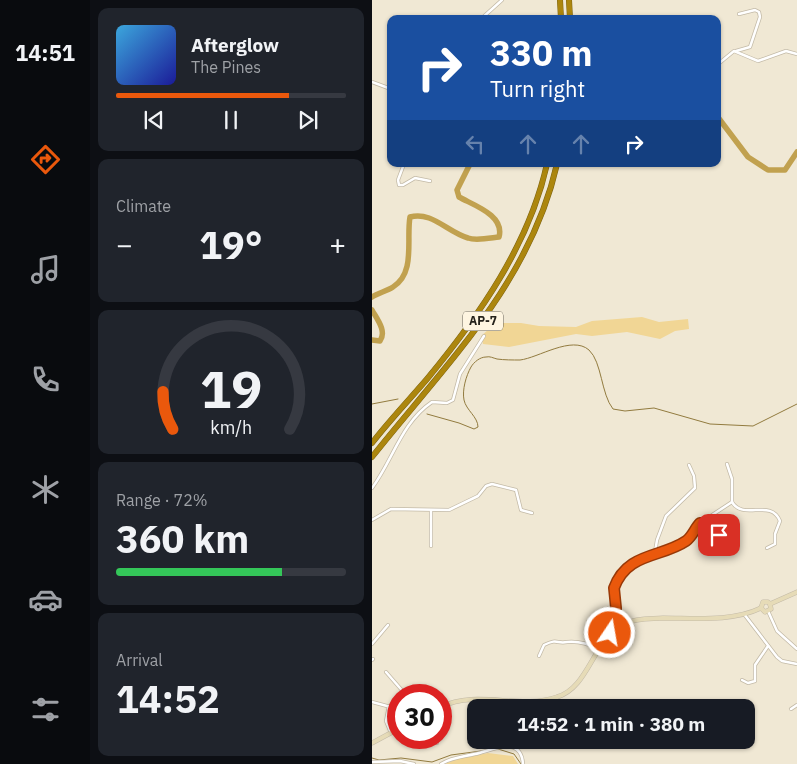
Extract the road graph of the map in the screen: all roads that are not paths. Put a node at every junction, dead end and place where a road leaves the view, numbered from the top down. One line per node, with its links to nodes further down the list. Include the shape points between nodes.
1 (502, 0): 5 (street)
2 (560, 0): 6 (highway)
3 (569, 0): 7 (highway)
4 (739, 14): 8 (street, via 756,10 760,17 750,47)
5 (485, 15)
6 (561, 15)
7 (570, 15)
8 (734, 51): 9 (street, via 758,61 786,51); 10 (street)
9 (796, 54)
10 (721, 62)
11 (372, 82): 12 (street)
12 (387, 88)
13 (403, 167): 16 (street, via 399,185 403,186 415,178)
14 (546, 167): 18 (highway, AP-7, via 522,238 494,289 428,378)
15 (556, 167): 19 (highway, AP-7, via 542,213 502,294 473,335)
16 (430, 181)
17 (484, 336): 22 (street, via 460,374 453,400 432,402 409,424)
18 (372, 443)
19 (372, 457)
20 (727, 464): 23 (street, via 732,479)
21 (689, 465): 31 (street, via 695,488 666,516)
22 (372, 488)
23 (732, 502): 27 (street); 30 (street, via 739,509 751,512 765,509 778,516 780,521 775,544)
24 (431, 511): 25 (street, via 449,510 478,496 486,486 495,484 516,490 521,510); 26 (street, via 391,509); 28 (street)
25 (532, 512)
26 (372, 520)
27 (700, 523): 29 (street, via 715,526 721,545); 31 (street, via 686,541)
28 (431, 546)
29 (729, 548)
30 (767, 548)
31 (655, 552): 38 (street, via 635,562 615,584 616,608)
32 (796, 592): 33 (main road)
33 (770, 604): 34 (main road, via 763,602); 35 (main road)
34 (761, 608): 35 (main road); 36 (main road)
35 (768, 611): 41 (street, via 777,631)
36 (744, 614): 38 (main road, via 638,620); 40 (street)
37 (388, 625): 39 (street)
38 (610, 633): 42 (main road)
39 (372, 644)
40 (768, 646): 44 (street, via 782,661); 46 (street, via 755,666 755,681 748,683)
41 (796, 648)
42 (598, 649): 43 (street, via 585,643 556,640 544,645); 49 (main road, via 574,686 557,698 520,701 470,699)
43 (539, 656)
44 (796, 664)
45 (386, 672): 47 (street)
46 (742, 680)
47 (396, 684)
48 (372, 702): 51 (street)
49 (452, 703)
50 (796, 705): 52 (street)
51 (387, 706)
52 (791, 709)
53 (387, 735): 54 (main road)
54 (372, 743)
55 (372, 762): 56 (street)
56 (414, 764)
57 (441, 764): 58 (street, via 454,757 505,746 519,753)
58 (523, 764)

